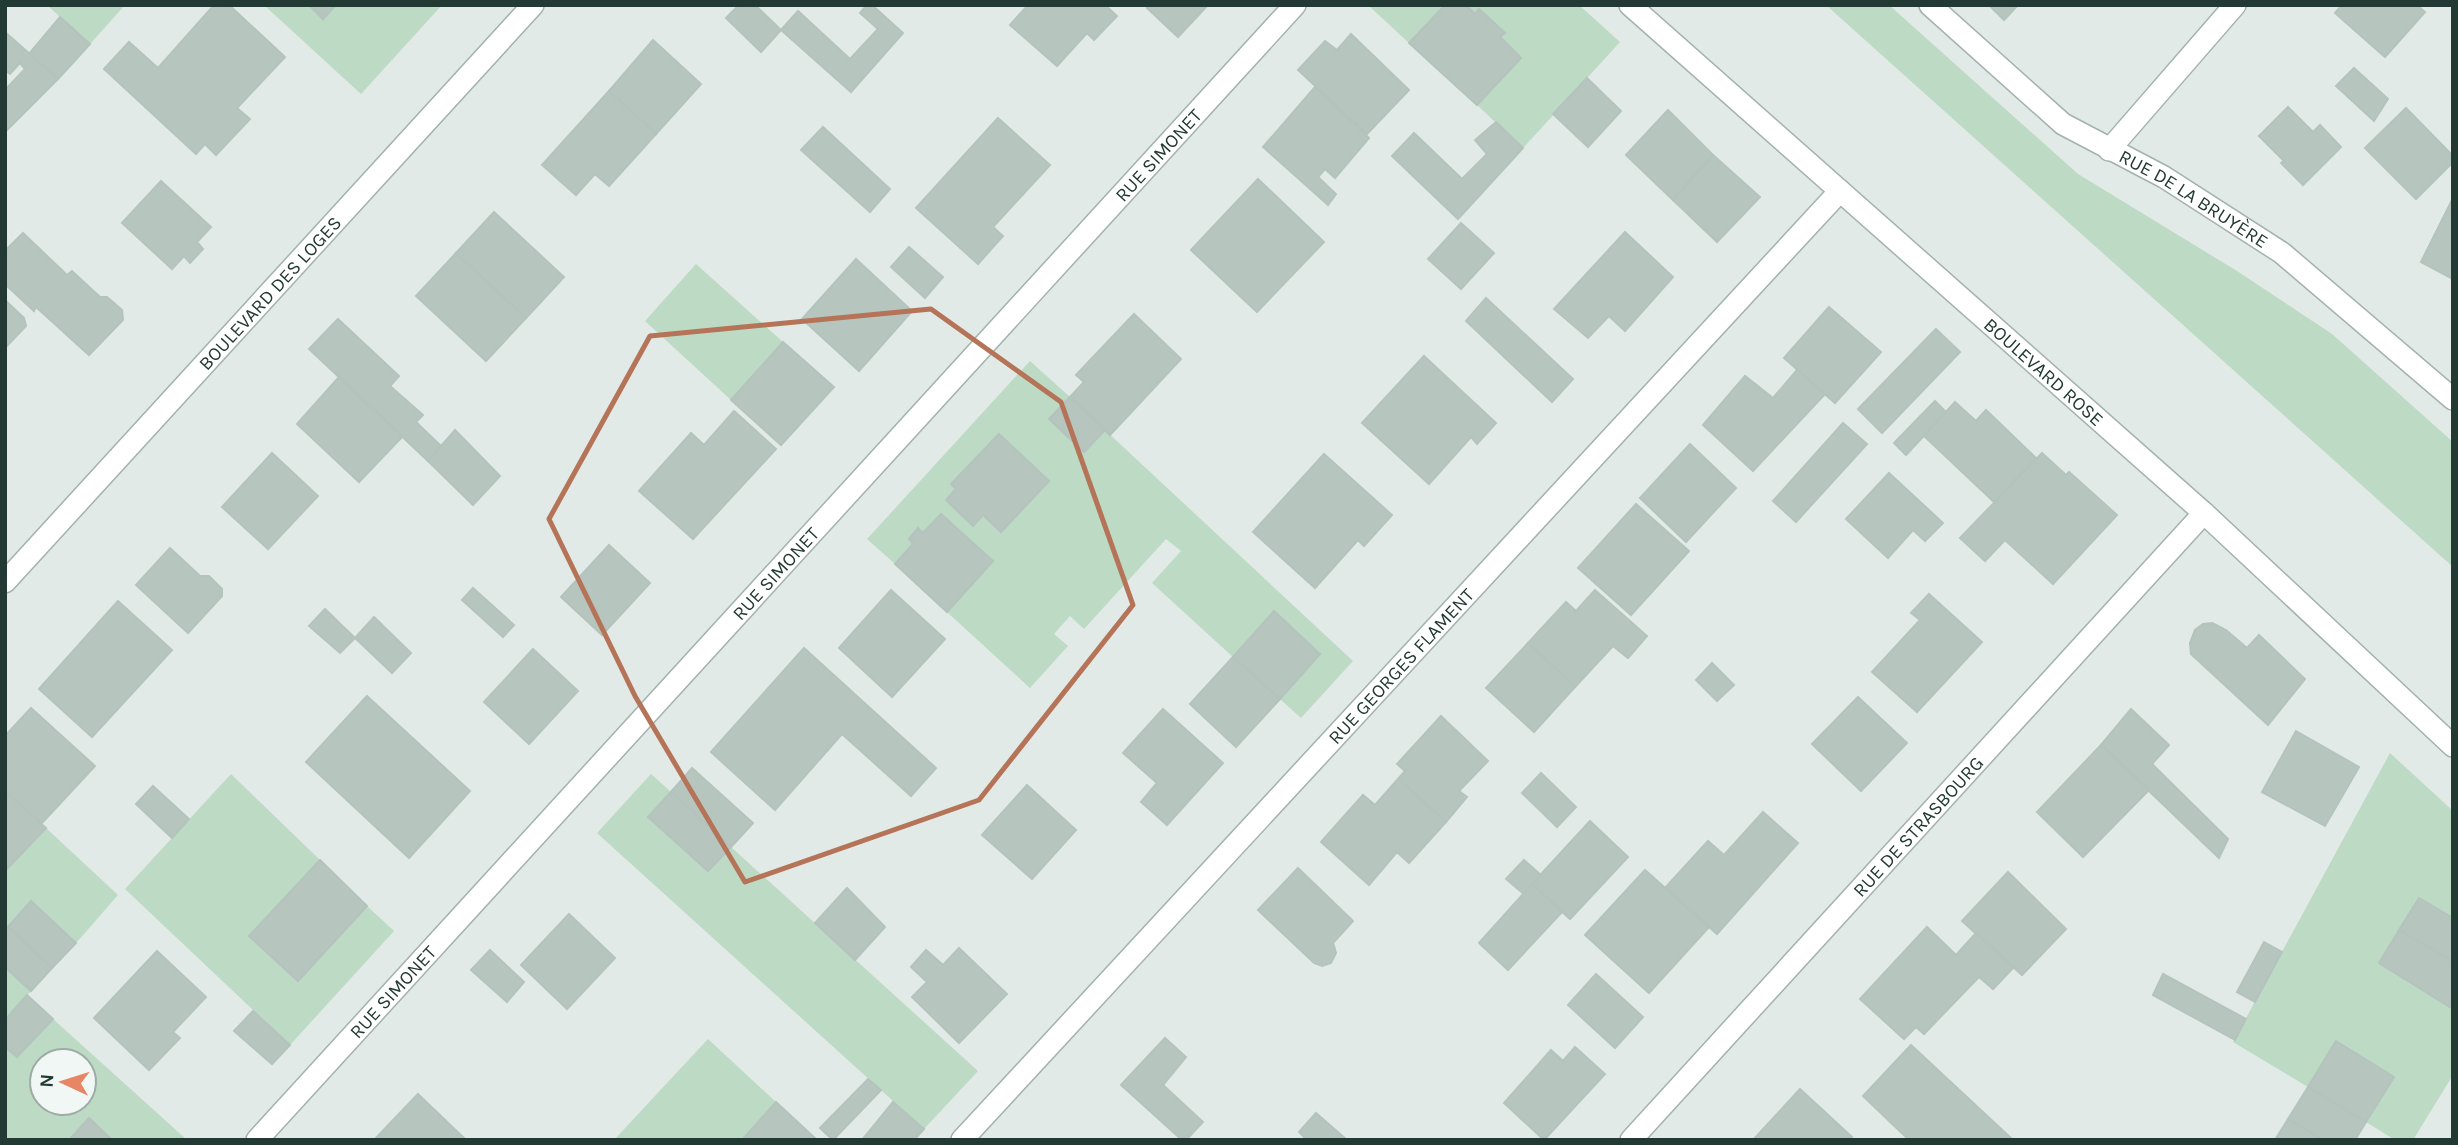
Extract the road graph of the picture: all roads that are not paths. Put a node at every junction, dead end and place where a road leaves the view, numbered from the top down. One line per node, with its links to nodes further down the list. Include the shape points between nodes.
1 (533, 5): 10 (street, BOULEVARD DES LOGES)
2 (1295, 5): 12 (street, RUE SIMONET)
3 (1630, 5): 7 (street, BOULEVARD ROSE)
4 (1930, 5): 6 (street, RUE DE LA BRUYÈRE, via 2063,124)
5 (2235, 5): 6 (street)
6 (2109, 150): 8 (street, RUE DE LA BRUYÈRE, via 2164,177 2282,253)
7 (1840, 191): 9 (street, BOULEVARD ROSE); 13 (street, RUE GEORGES FLAMENT)
8 (2453, 399)
9 (2204, 513): 11 (street, BOULEVARD ROSE); 14 (street, RUE DE STRASBOURG)
10 (5, 582)
11 (2453, 746)
12 (257, 1140)
13 (962, 1140)
14 (1631, 1140)

